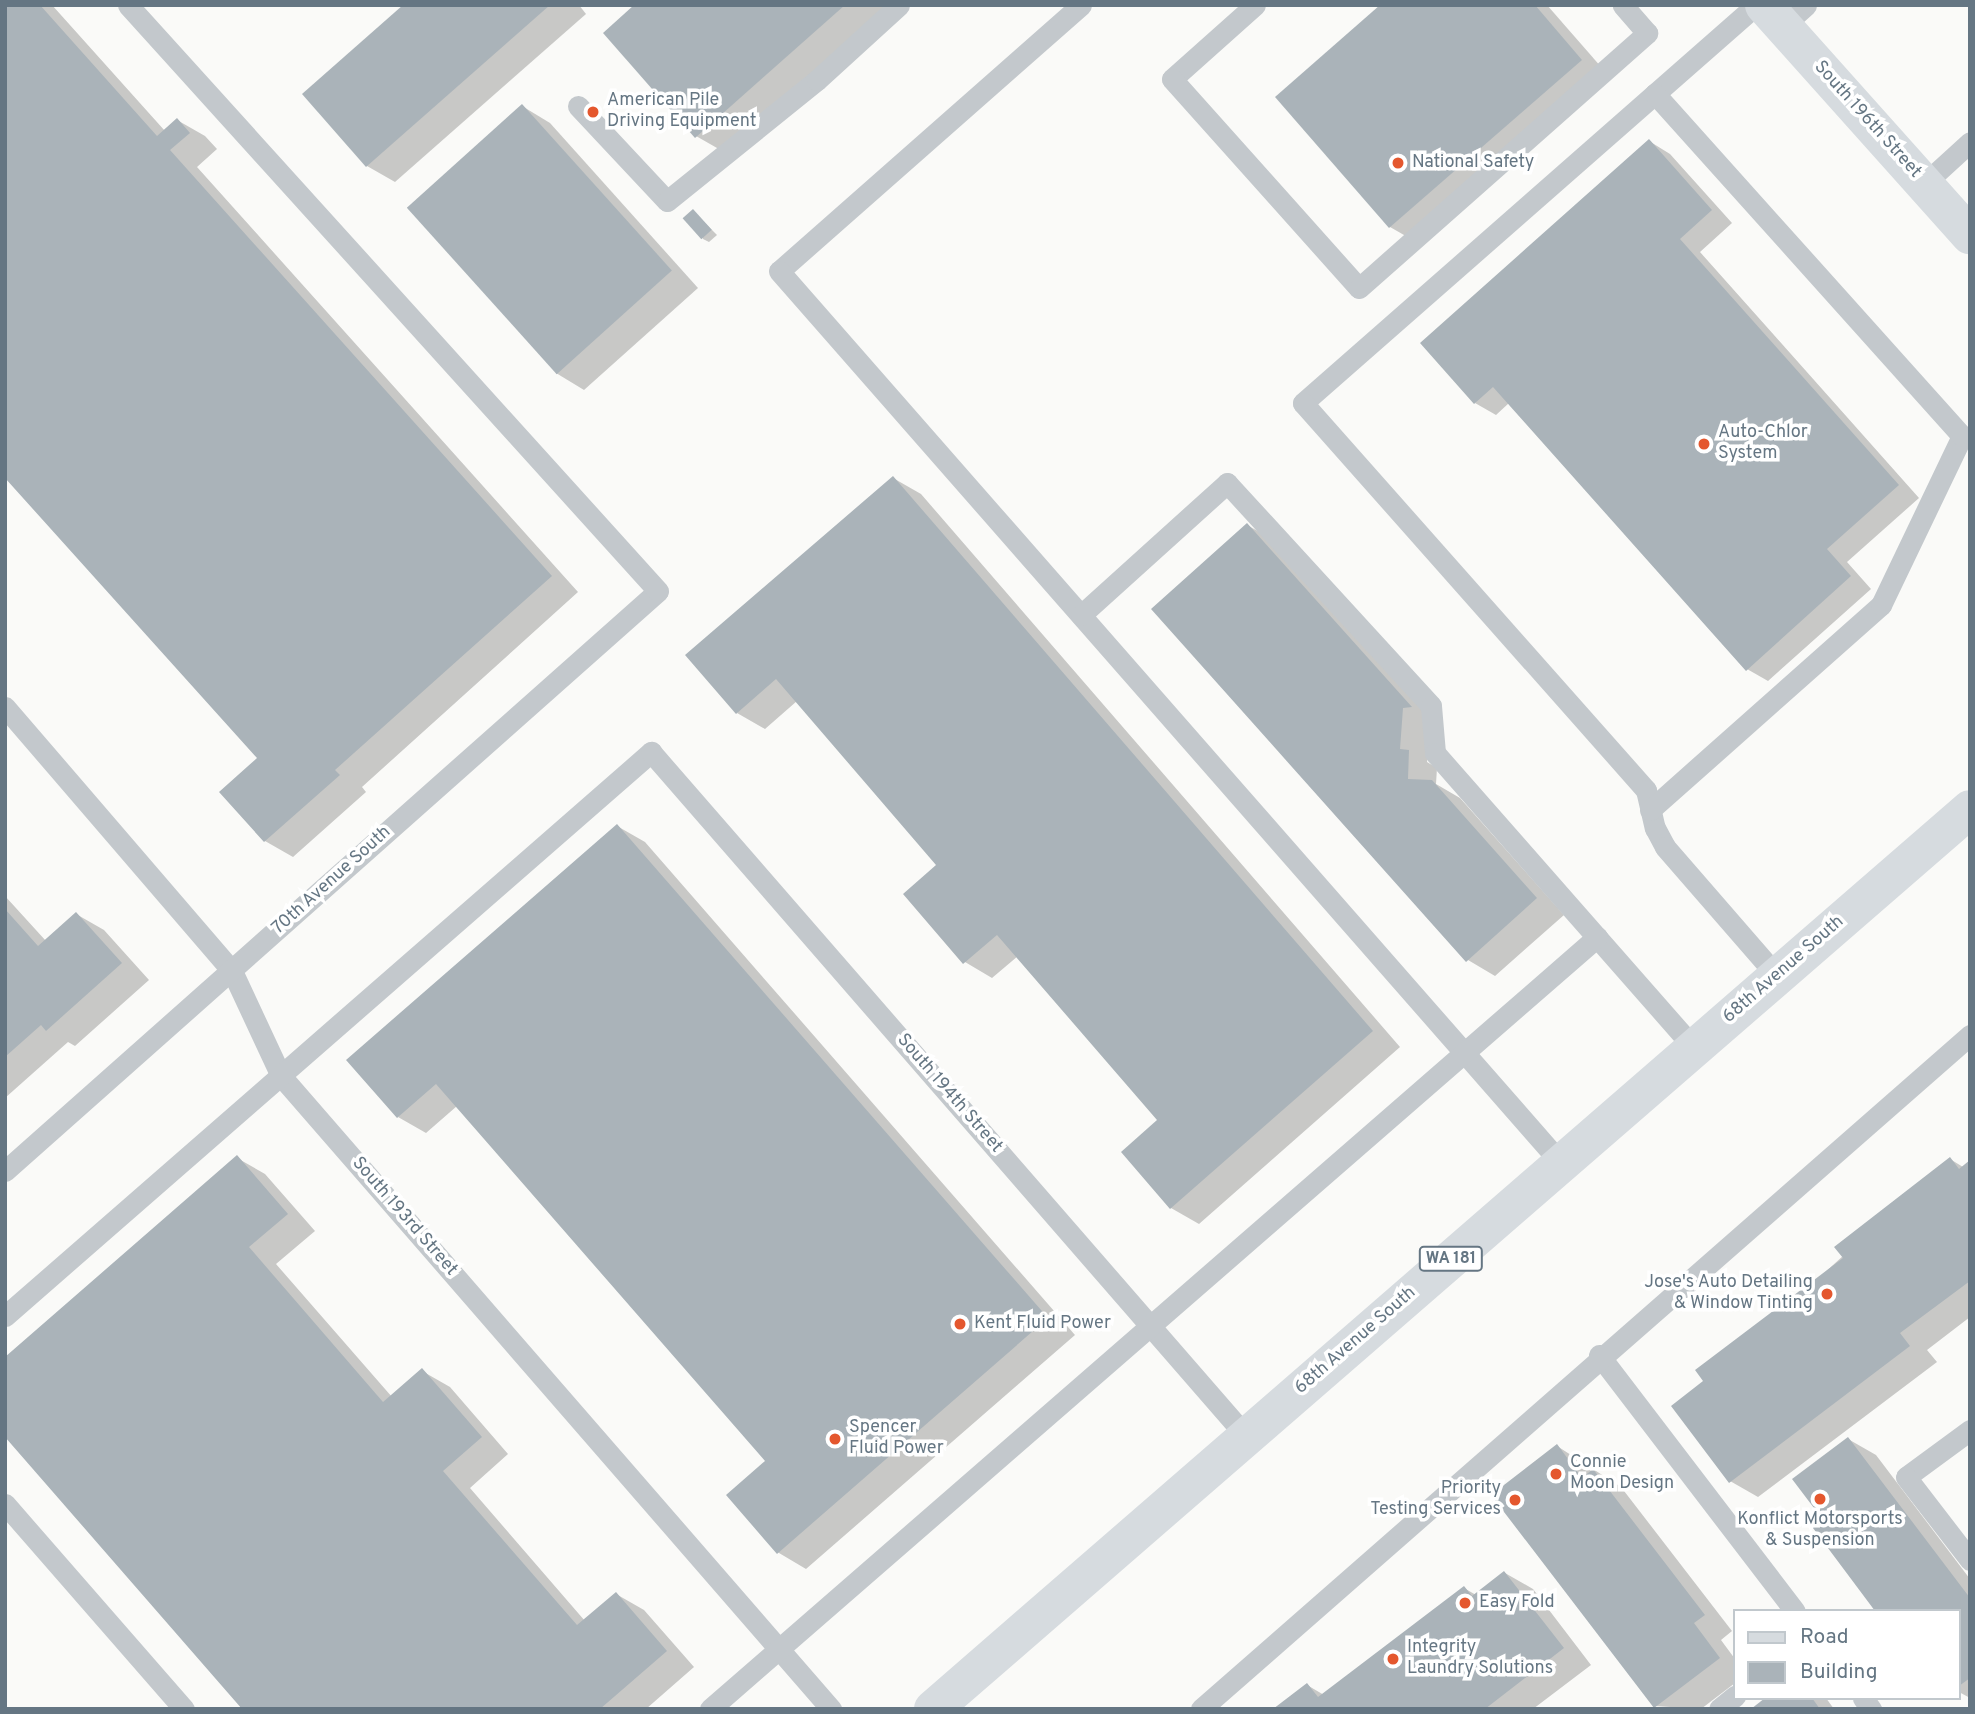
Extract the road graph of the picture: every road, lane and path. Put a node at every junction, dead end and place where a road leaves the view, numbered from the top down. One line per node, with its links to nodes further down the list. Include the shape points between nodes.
1 (128, 5): 17 (lane, 70th Avenue South, via 659,591)
2 (899, 5): 8 (lane, via 817,80 667,201)
3 (1081, 5): 12 (lane, via 779,271)
4 (1255, 5): 5 (lane, via 1172,79 1359,288 1647,33)
5 (1623, 5)
6 (1777, 10): 7 (lane); 10 (main road, South 196th Street)
7 (1655, 94): 15 (lane, via 1962,436 1881,605); 15 (lane, via 1303,403 1646,790)
8 (578, 106)
9 (1970, 142): 10 (lane)
10 (1924, 184): 11 (main road, South 196th Street)
11 (1970, 235)
12 (1081, 615): 16 (lane, via 1227,482 1431,706 1435,753); 21 (lane)
13 (5, 707): 17 (lane, South 193rd Street)
14 (1970, 809): 18 (main road, 68th Avenue South / WA 181)
15 (1650, 810): 18 (lane, via 1665,847)
16 (1597, 937): 20 (lane); 21 (lane)
17 (232, 971): 22 (lane, South 193rd Street); 24 (lane, 70th Avenue South)
18 (1777, 976): 20 (main road, 68th Avenue South / WA 181)
19 (1970, 1035): 27 (lane)
20 (1694, 1048): 23 (main road, 68th Avenue South / WA 181)
21 (1465, 1053): 23 (lane); 26 (lane)
22 (281, 1076): 25 (lane); 26 (lane, South 194th Street, via 651,751); 33 (lane, South 193rd Street)
23 (1561, 1163): 29 (main road, 68th Avenue South / WA 181)
24 (5, 1171)
25 (5, 1316)
26 (1151, 1326): 29 (lane, South 194th Street); 33 (lane)
27 (1599, 1355): 32 (lane); 39 (lane)
28 (1970, 1430): 31 (lane, via 1906,1477)
29 (1247, 1436): 38 (main road, 68th Avenue South / WA 181)
30 (5, 1504): 35 (lane)
31 (1970, 1560)
32 (1794, 1609)
33 (779, 1649): 36 (lane); 37 (lane, South 193rd Street)
34 (1734, 1697): 40 (lane)
35 (184, 1709)
36 (710, 1709)
37 (831, 1709)
38 (933, 1709)
39 (1202, 1709)
40 (1719, 1709)

